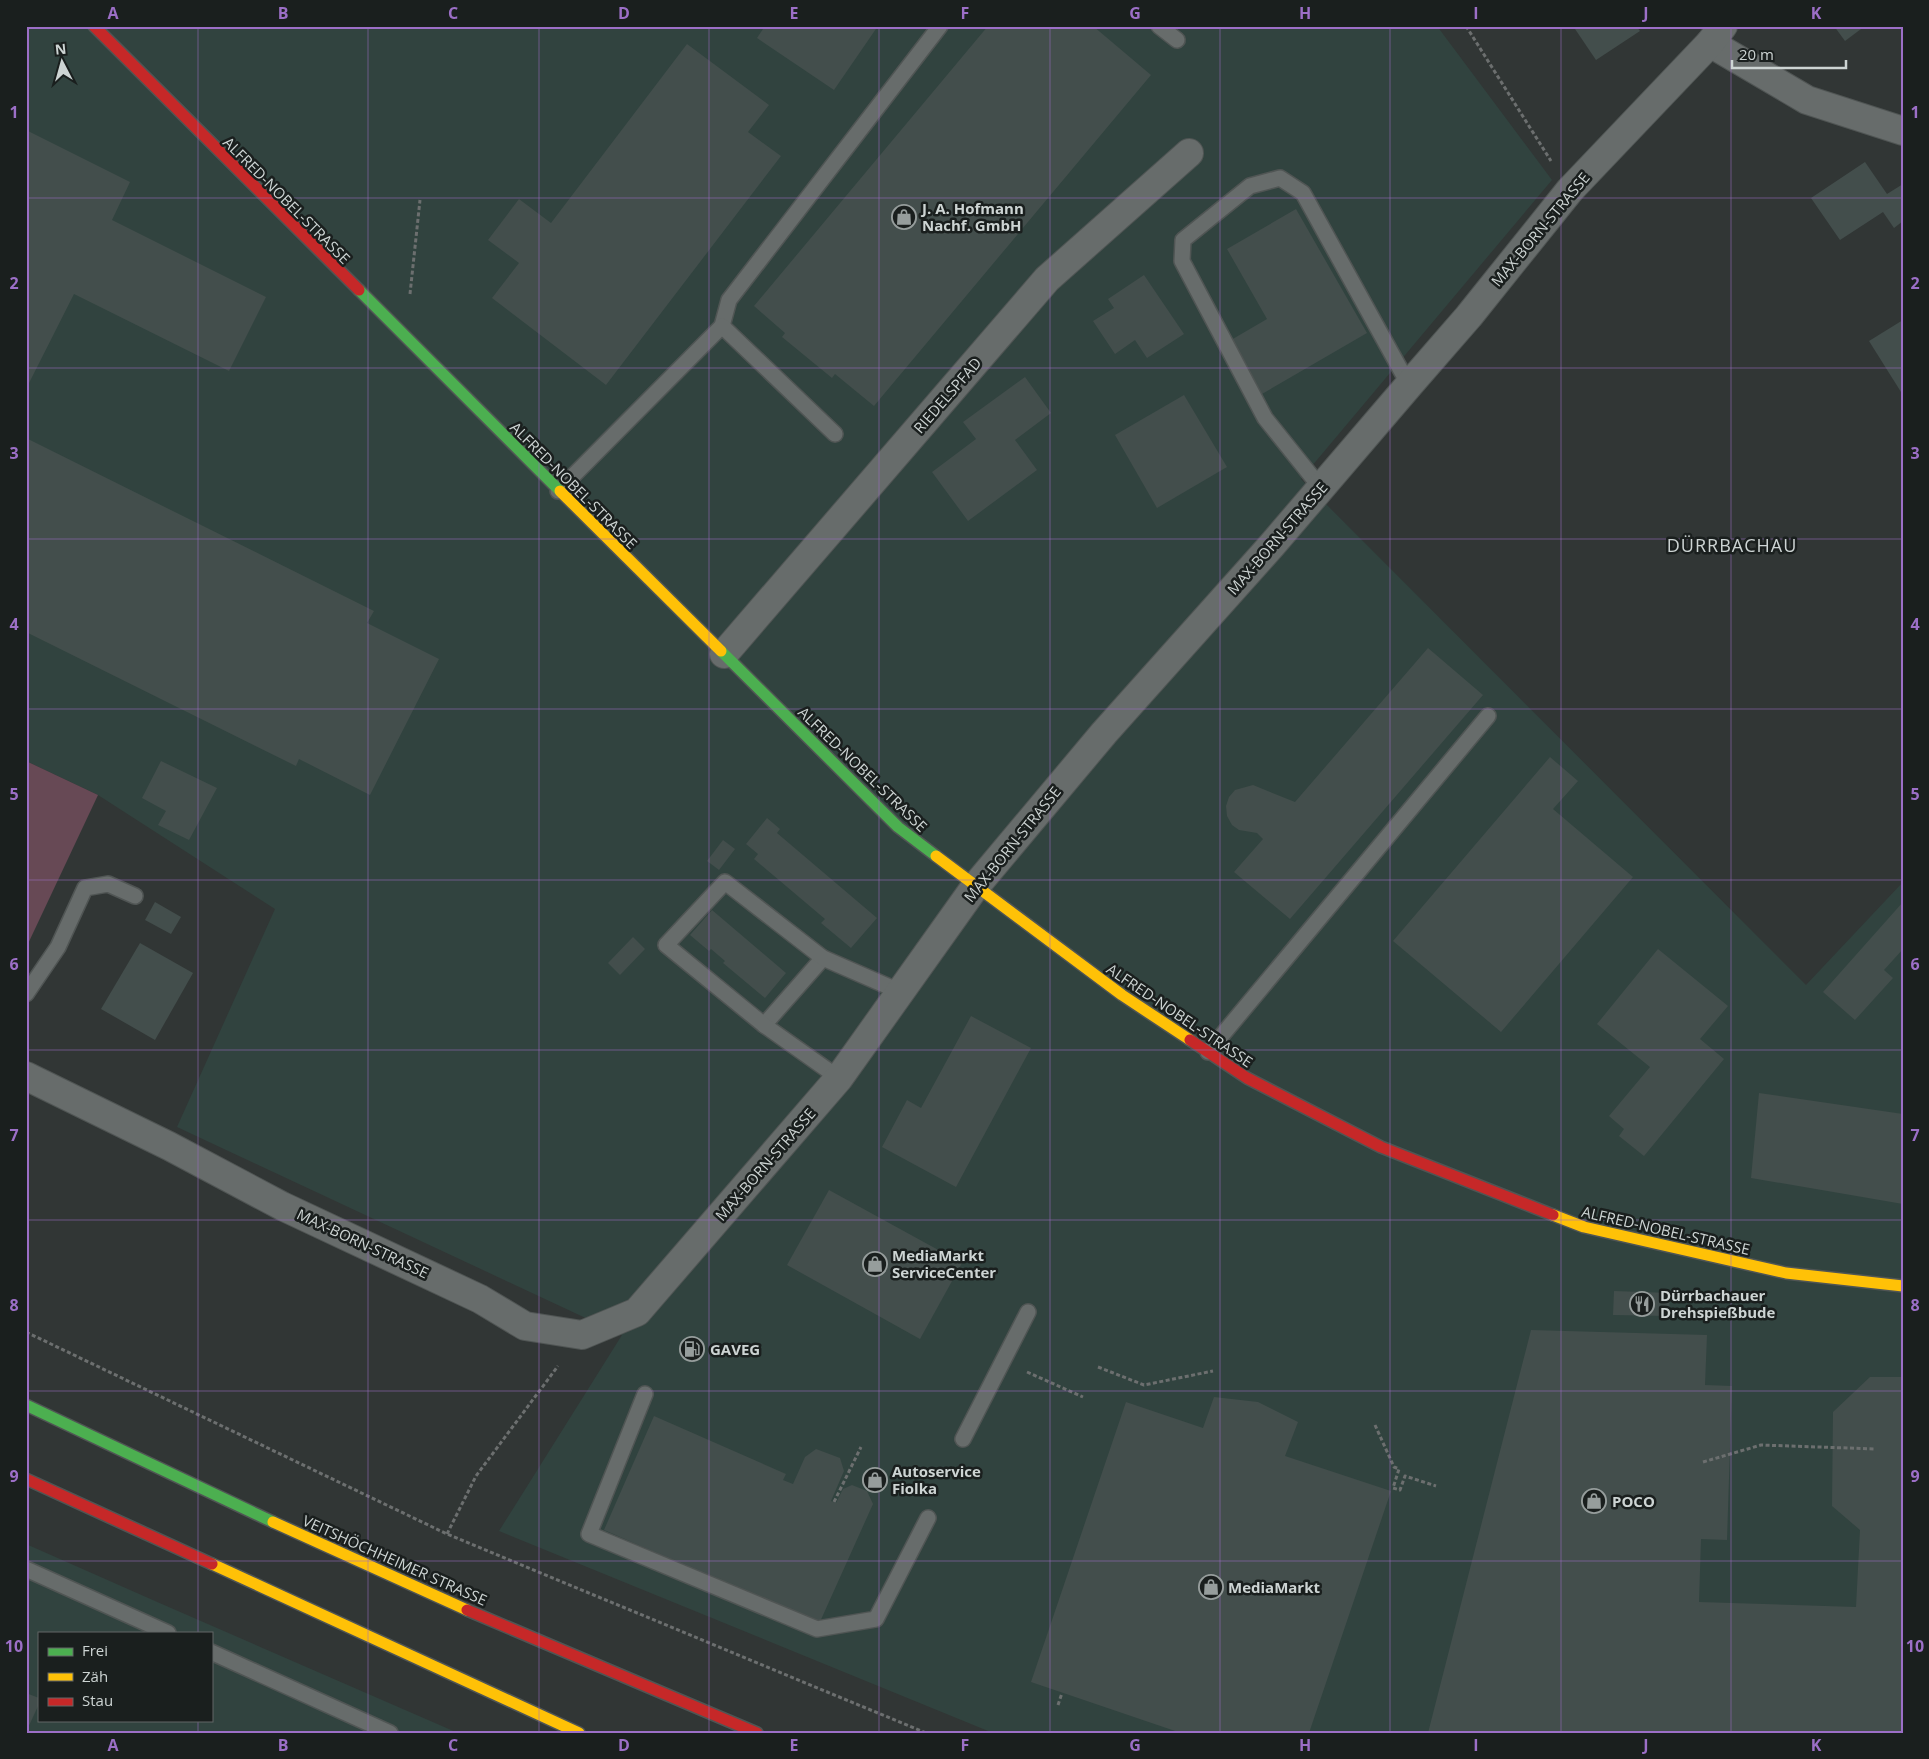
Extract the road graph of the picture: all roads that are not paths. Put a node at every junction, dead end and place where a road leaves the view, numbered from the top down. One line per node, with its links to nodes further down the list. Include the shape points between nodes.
1 (94, 26): 12 (main road, ALFRED-NOBEL-STRASSE)
2 (940, 26): 8 (lane, via 729,300)
3 (1159, 26): 5 (lane)
4 (1716, 35): 6 (street, MAX-BORN-STRASSE, via 1807,100); 9 (street, MAX-BORN-STRASSE, via 1570,190)
5 (1177, 40)
6 (1903, 131)
7 (1189, 153): 13 (street, RIEDELSPFAD, via 1047,279)
8 (722, 326): 10 (lane); 12 (lane)
9 (1409, 385): 11 (street, MAX-BORN-STRASSE); 11 (lane, via 1303,193 1280,178 1250,186 1183,240 1182,261 1265,418)
10 (835, 434)
11 (1321, 488): 15 (street, MAX-BORN-STRASSE, via 1104,733)
12 (558, 491): 13 (main road, ALFRED-NOBEL-STRASSE)
13 (724, 654): 15 (main road, ALFRED-NOBEL-STRASSE, via 898,827)
14 (1488, 716): 21 (lane)
15 (974, 888): 18 (street, MAX-BORN-STRASSE); 21 (main road, ALFRED-NOBEL-STRASSE, via 1122,995)
16 (135, 896): 19 (lane, via 108,884 85,888 58,947)
17 (823, 958): 18 (lane); 20 (lane); 20 (lane, via 724,882 666,946)
18 (901, 992): 23 (street, MAX-BORN-STRASSE)
19 (26, 994)
20 (764, 1025): 23 (lane)
21 (1208, 1052): 24 (main road, ALFRED-NOBEL-STRASSE, via 1247,1078 1381,1146 1584,1228 1786,1273)
22 (26, 1076): 23 (street, MAX-BORN-STRASSE, via 282,1206 480,1299 525,1326 582,1335 637,1312)
23 (839, 1078)
24 (1903, 1286)
25 (1028, 1312): 28 (lane)
26 (646, 1394): 30 (lane, via 589,1534 817,1629 876,1619)
27 (26, 1404): 36 (main road, VEITSHÖCHHEIMER STRASSE, via 236,1505 623,1680)
28 (963, 1439)
29 (26, 1479): 35 (main road)
30 (928, 1518)
31 (26, 1569): 32 (lane)
32 (166, 1632)
33 (212, 1652): 34 (lane)
34 (390, 1733)
35 (579, 1733)
36 (757, 1733)

